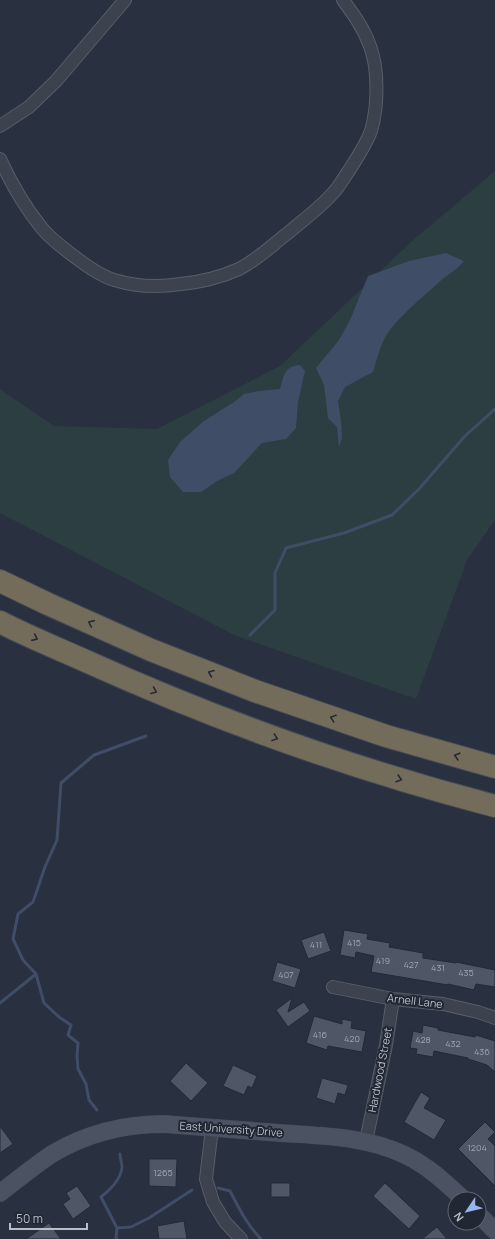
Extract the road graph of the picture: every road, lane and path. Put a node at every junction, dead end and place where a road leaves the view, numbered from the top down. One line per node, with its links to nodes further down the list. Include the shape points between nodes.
1 (125, 0): 3 (street, via 56,81 29,107)
2 (343, 0): 4 (street, via 360,24 374,58 376,102 371,131 361,154 334,193 317,210 240,268 218,277 167,286 118,282 107,278 58,245 41,227 14,187)
3 (0, 126)
4 (0, 159)
5 (0, 581): 7 (highway, one-way to 5, via 386,736 255,691 151,650)
6 (0, 622): 8 (highway, one-way to 8, via 215,716 349,763)
7 (495, 767)
8 (495, 806)
9 (333, 987): 10 (street, Arnell Lane)
10 (393, 999): 11 (street, Arnell Lane, via 443,1004); 13 (street, Hardwood Street)
11 (495, 1018)
12 (212, 1128): 13 (main road, East University Drive, via 331,1136); 15 (main road, East University Drive, via 150,1124 106,1131 78,1141 52,1155); 18 (street, via 206,1179 208,1187 213,1202 226,1222)
13 (366, 1141): 14 (main road, East University Drive, via 385,1146 426,1166)
14 (455, 1191)
15 (0, 1193)
16 (487, 1223): 17 (main road)
17 (495, 1231)
18 (242, 1239)

